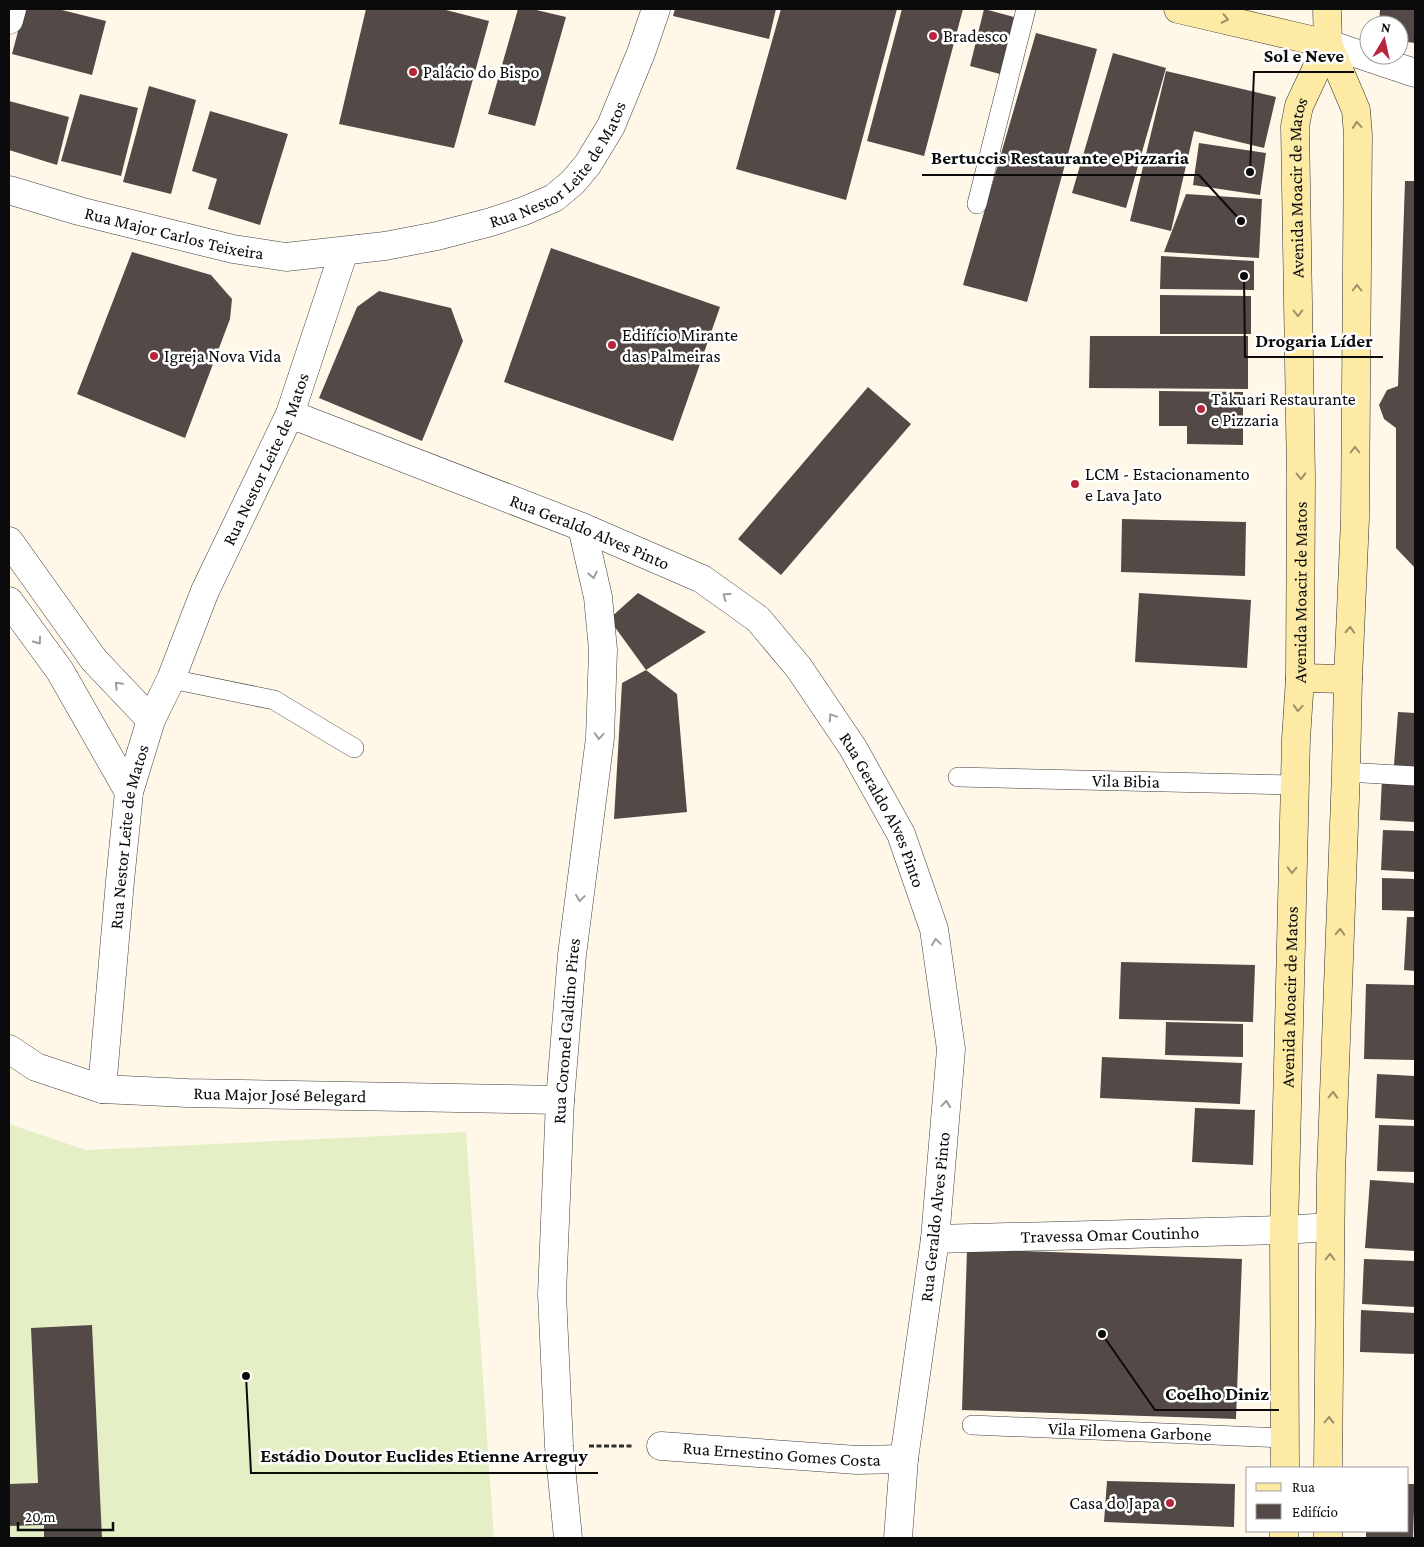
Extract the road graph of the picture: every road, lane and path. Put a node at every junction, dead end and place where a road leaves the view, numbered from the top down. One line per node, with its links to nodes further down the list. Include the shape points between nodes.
1 (12, 9): 6 (street)
2 (656, 9): 11 (street, Rua Nestor Leite de Matos, via 611,126 588,164 554,198 491,222 385,246)
3 (1026, 9): 10 (lane)
4 (1178, 9): 7 (main road, one-way to 7)
5 (1327, 9): 7 (main road)
6 (9, 20)
7 (1328, 44): 8 (street); 16 (main road, Avenida Moacir de Matos, one-way to 16, via 1300,106 1295,126 1301,478); 18 (main road, one-way to 7, via 1355,519 1358,134 1356,110)
8 (1415, 73)
9 (9, 190): 11 (street, Rua Major Carlos Teixeira, via 79,211 234,249 286,257)
10 (977, 204)
11 (344, 251): 12 (street, Rua Nestor Leite de Matos)
12 (290, 414): 13 (street, Rua Geraldo Alves Pinto); 17 (street, Rua Nestor Leite de Matos, via 205,591)
13 (582, 527): 28 (street, Rua Coronel Galdino Pires, one-way to 28, via 598,597 603,650 600,738 572,955); 31 (street, Rua Geraldo Alves Pinto, one-way to 13, via 951,1049 934,929 901,834 852,748 799,668 758,619 702,578)
14 (9, 541): 19 (street, one-way to 14, via 94,660)
15 (9, 601): 25 (street, one-way to 25, via 60,671)
16 (1300, 678): 18 (main road); 24 (main road, Avenida Moacir de Matos, one-way to 24)
17 (170, 679): 19 (street, Rua Nestor Leite de Matos); 20 (lane, via 274,700)
18 (1348, 679): 21 (main road)
19 (151, 720): 25 (street, Rua Nestor Leite de Matos)
20 (354, 748)
21 (1346, 772): 23 (lane); 29 (main road, one-way to 21)
22 (958, 776): 24 (lane, Vila Bibia)
23 (1415, 776)
24 (1294, 785): 30 (main road, Avenida Moacir de Matos, one-way to 30)
25 (129, 792): 27 (street, Rua Nestor Leite de Matos)
26 (9, 1049): 27 (street, Rua Major José Belegard, via 36,1066)
27 (102, 1089): 28 (street, Rua Major José Belegard)
28 (560, 1100): 34 (street, Rua Coronel Galdino Pires, via 552,1294)
29 (1330, 1226): 30 (street, Travessa Omar Coutinho); 38 (main road, one-way to 29)
30 (1284, 1230): 31 (street, Travessa Omar Coutinho); 33 (main road, Avenida Moacir de Matos)
31 (935, 1240): 36 (street, Rua Geraldo Alves Pinto)
32 (972, 1425): 33 (lane, Vila Filomena Garbone)
33 (1285, 1438): 37 (main road, Avenida Moacir de Matos)
34 (560, 1446): 35 (path); 39 (street, Rua Coronel Galdino Pires)
35 (661, 1446): 36 (street, Rua Ernestino Gomes Costa, via 857,1460)
36 (904, 1459): 40 (street, Rua Geraldo Alves Pinto)
37 (1285, 1467)
38 (1328, 1467)
39 (568, 1538)
40 (898, 1538)

